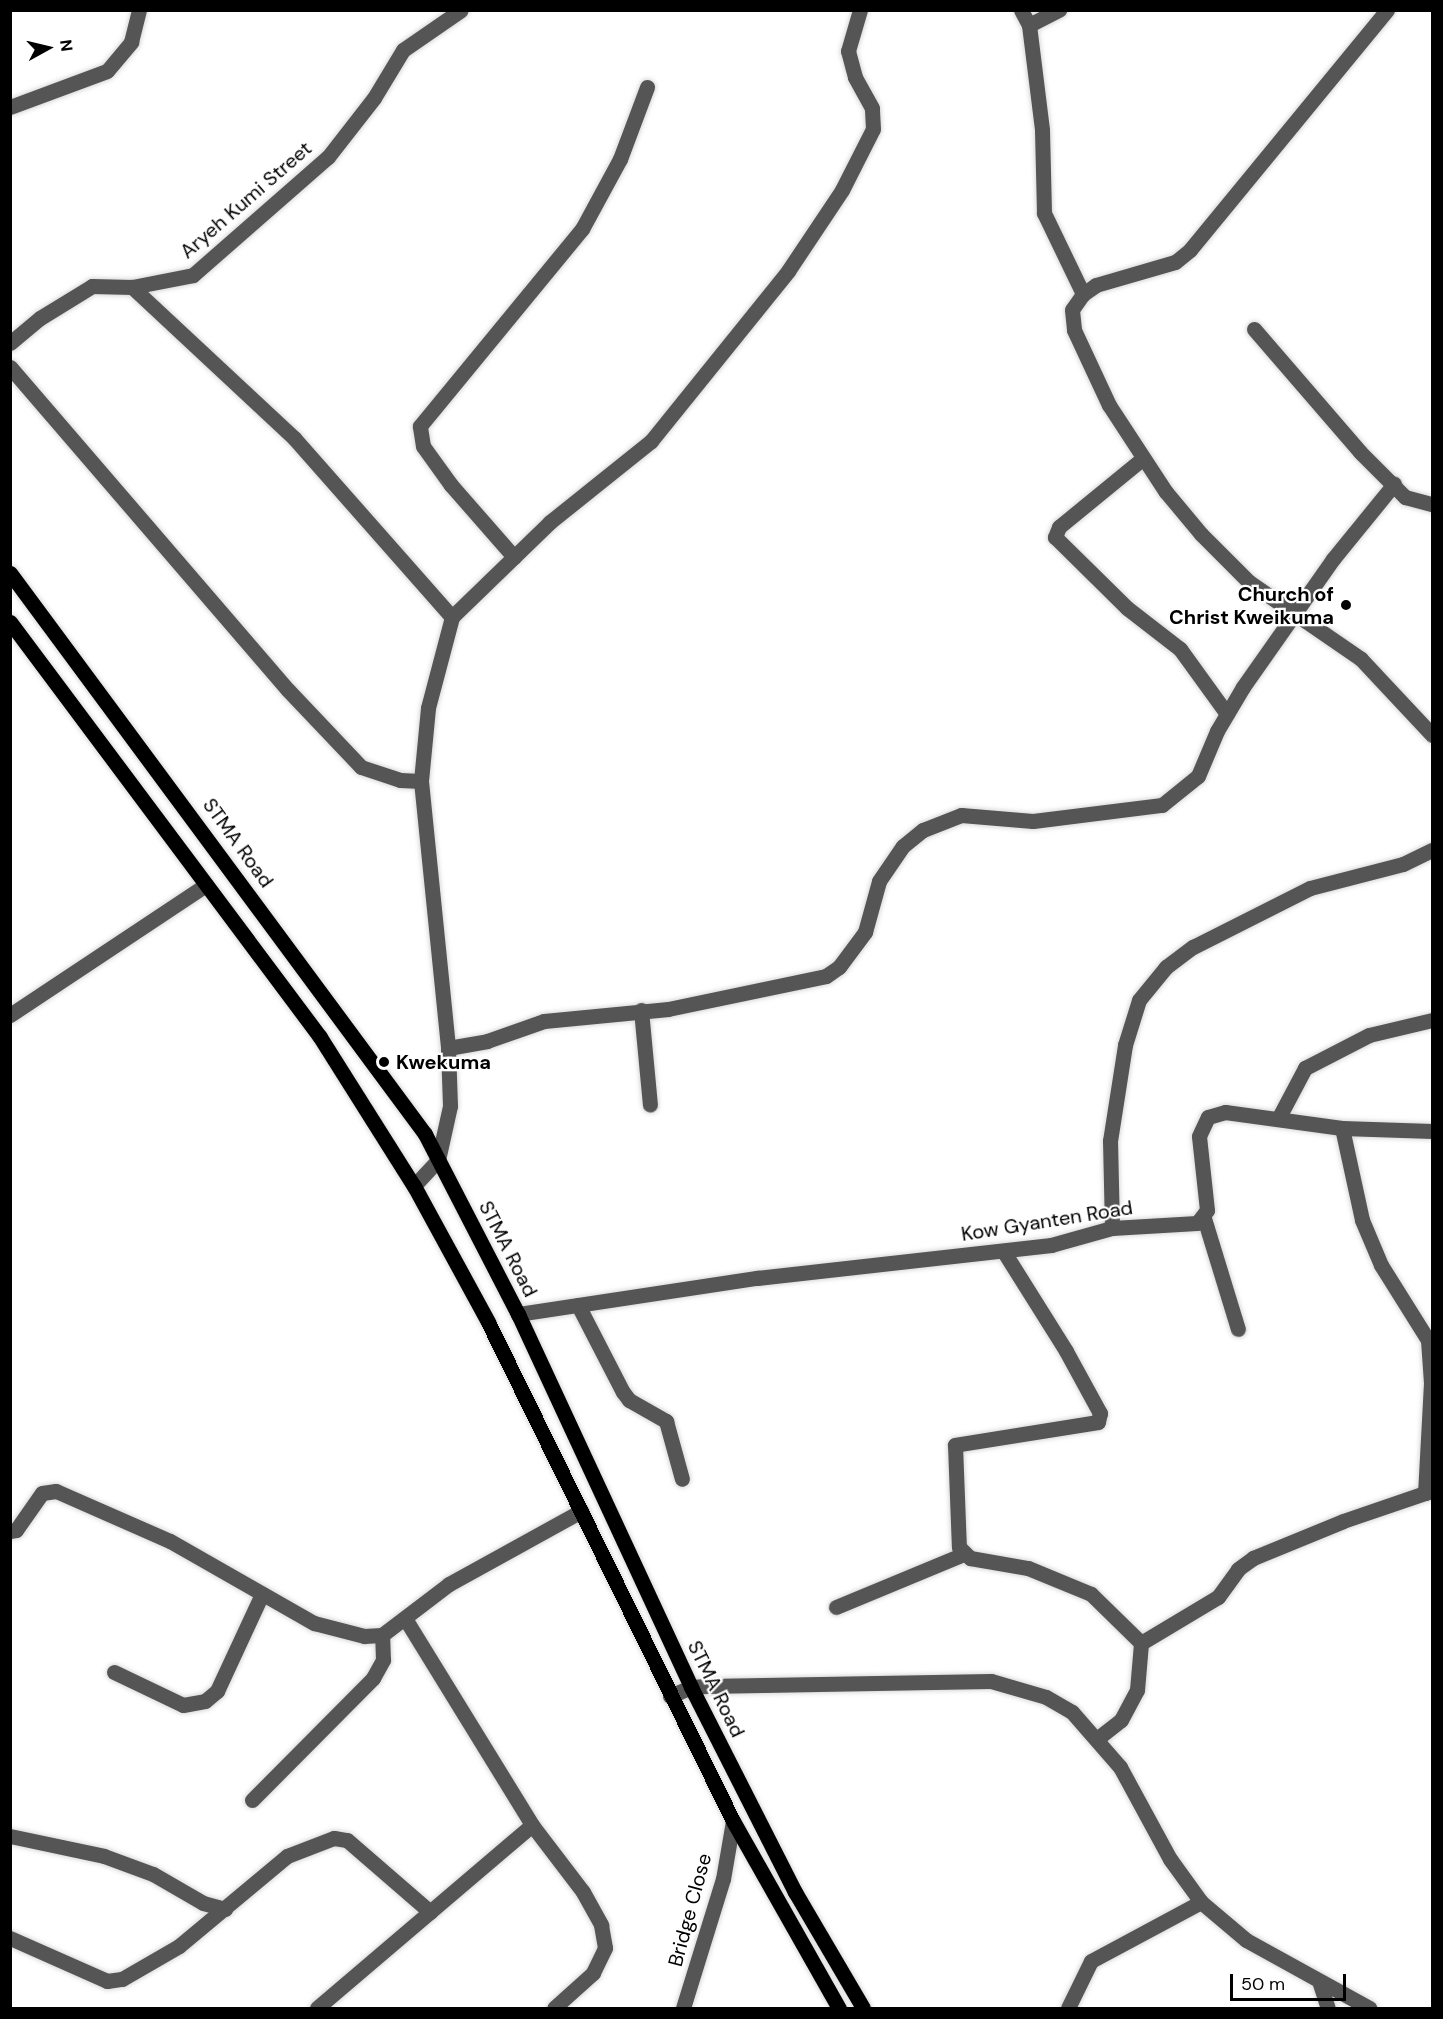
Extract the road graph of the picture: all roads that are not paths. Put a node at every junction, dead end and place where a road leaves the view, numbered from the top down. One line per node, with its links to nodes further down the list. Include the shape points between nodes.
1 (139, 10): 9 (street, via 131,42 107,71)
2 (461, 10): 10 (street, Aryeh Kumi Street, via 403,50 374,98 328,157 201,269 184,279)
3 (860, 10): 18 (street, via 848,51 855,77 872,108 873,129 842,190 788,272 651,441 550,522)
4 (1021, 10): 7 (street)
5 (1059, 10): 7 (street)
6 (1388, 10): 11 (street, via 1190,250 1175,262 1096,285)
7 (1029, 25): 11 (street, via 1042,130 1044,213)
8 (647, 87): 18 (street, via 620,159 582,229 420,426 423,446)
9 (10, 107)
10 (132, 287): 13 (street, Aryeh Kumi Street, via 92,286 40,318); 21 (street, via 294,438)
11 (1083, 294): 15 (street, via 1072,310 1074,330 1094,376)
12 (1254, 329): 16 (street, via 1359,452)
13 (10, 343)
14 (10, 367): 25 (street, via 288,690 361,767 400,780)
15 (1143, 459): 20 (street, via 1201,534 1249,582); 23 (street, via 1059,527 1055,537 1127,608 1180,650)
16 (1394, 484): 17 (street, via 1405,497); 20 (street)
17 (1432, 504)
18 (514, 557): 21 (street)
19 (10, 573): 36 (main road, STMA Road, via 425,1134)
20 (1293, 615): 23 (street); 24 (street, via 1361,659)
21 (452, 617): 25 (street, via 428,708)
22 (10, 622): 27 (main road)
23 (1227, 714): 28 (street, via 1198,776 1162,805 1033,821 961,815 923,830 887,865 865,932 839,967 826,976 668,1009)
24 (1432, 735)
25 (421, 781): 31 (street)
26 (1432, 850): 39 (street, via 1403,864 1310,888 1193,947 1166,968 1139,1000 1125,1045 1110,1141)
27 (206, 885): 29 (street); 37 (main road, via 320,1037)
28 (641, 1010): 31 (street, via 544,1021 488,1041); 32 (street)
29 (10, 1015)
30 (1432, 1020): 33 (street, via 1370,1035 1305,1068)
31 (448, 1048): 36 (street, via 450,1106)
32 (650, 1106)
33 (1278, 1119): 34 (street); 38 (street, via 1225,1112 1208,1117 1199,1136)
34 (1342, 1128): 35 (street); 45 (street, via 1362,1220 1382,1265 1428,1340)
35 (1432, 1131)
36 (438, 1160): 37 (street); 42 (main road, STMA Road)
37 (414, 1186): 46 (main road, via 488,1322)
38 (1204, 1218): 39 (street, Kow Gyanten Road, via 1197,1223); 43 (street)
39 (1112, 1228): 40 (street, Kow Gyanten Road, via 1051,1245)
40 (1004, 1252): 41 (street, Kow Gyanten Road, via 757,1278); 48 (street, via 1100,1413 1098,1422 1090,1426 961,1442 956,1446 959,1547)
41 (578, 1305): 42 (street, Kow Gyanten Road); 44 (street, via 629,1400 666,1421)
42 (518, 1314): 55 (main road, STMA Road)
43 (1238, 1329)
44 (682, 1479)
45 (1429, 1492): 53 (street, via 1253,1558 1238,1569 1218,1598)
46 (581, 1511): 51 (street, via 449,1584); 56 (main road)
47 (10, 1532): 49 (street, via 16,1530 42,1493 56,1491 170,1541)
48 (964, 1554): 50 (street); 53 (street, via 1028,1568 1091,1594)
49 (262, 1594): 52 (street, via 327,1628 364,1636); 54 (street, via 217,1691 205,1701 183,1705)
50 (836, 1607)
51 (406, 1620): 52 (street); 60 (street)
52 (382, 1635): 58 (street, via 383,1660 373,1678)
53 (1141, 1643): 57 (street, via 1137,1690 1121,1720)
54 (114, 1672)
55 (691, 1687): 56 (street); 57 (street, via 991,1682 1046,1697 1072,1712); 71 (main road, STMA Road, via 795,1892)
56 (670, 1696): 59 (main road)
57 (1098, 1738): 62 (street, via 1120,1767 1170,1859)
58 (252, 1800)
59 (733, 1821): 69 (street, Bridge Close, via 723,1879); 70 (main road)
60 (532, 1825): 64 (street); 68 (street, via 584,1892 601,1924 605,1948 593,1973)
61 (10, 1836): 63 (street, via 104,1856 153,1874 203,1903)
62 (1201, 1902): 66 (street, via 1246,1940); 72 (street, via 1091,1961)
63 (225, 1909): 64 (street, via 287,1856 334,1838 347,1840); 65 (street, via 179,1947 115,1980 97,1977)
64 (430, 1912): 67 (street)
65 (10, 1938)
66 (1320, 1984): 73 (street); 74 (street)
67 (317, 2008)
68 (554, 2008)
69 (683, 2008)
70 (839, 2008)
71 (863, 2008)
72 (1068, 2008)
73 (1328, 2008)
74 (1370, 2008)

